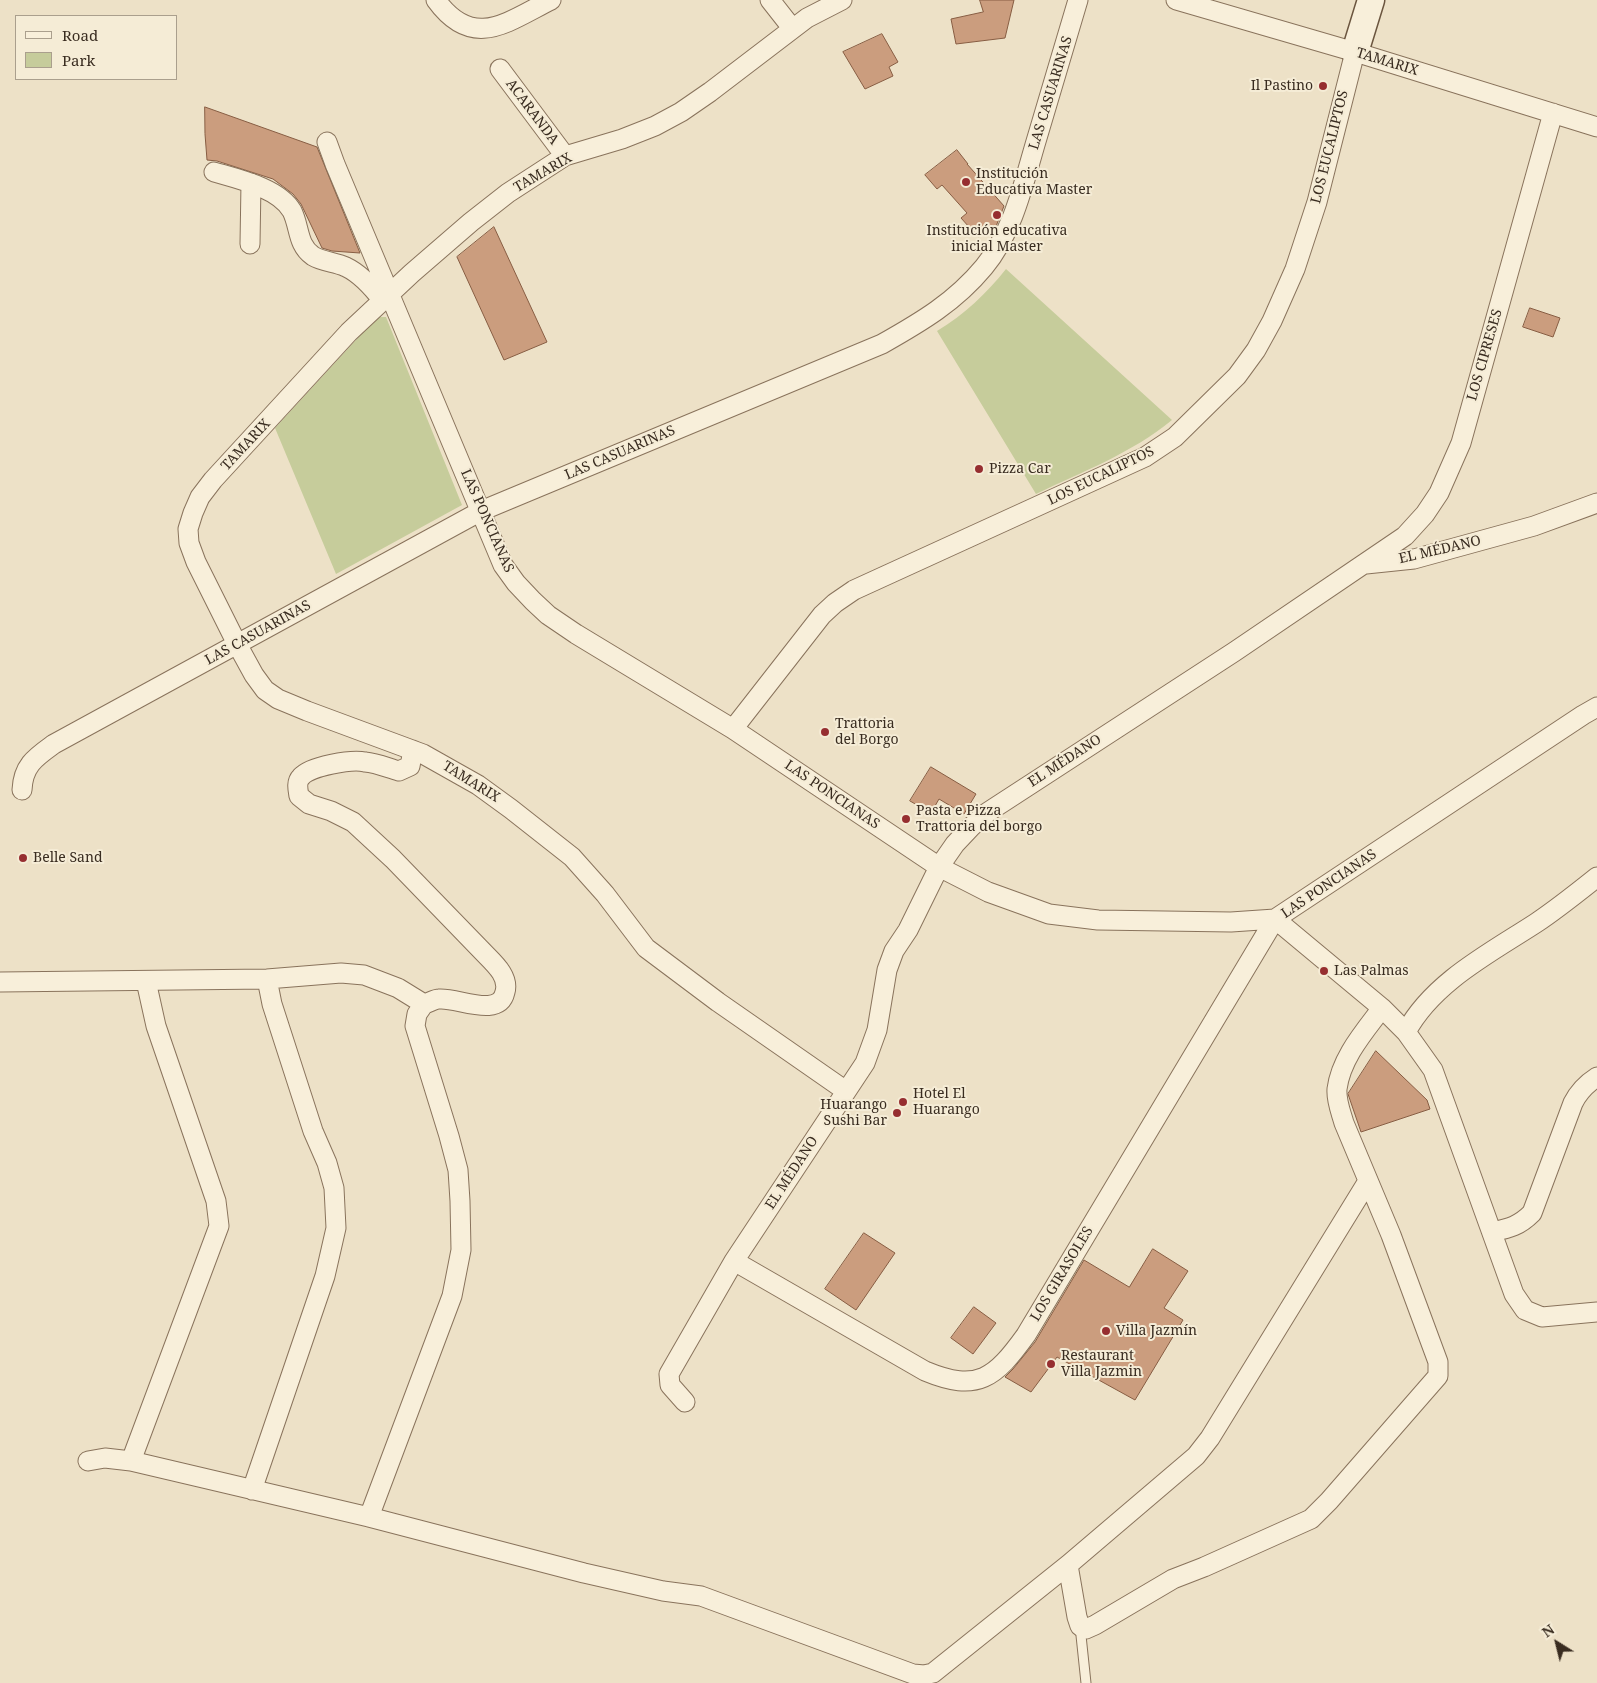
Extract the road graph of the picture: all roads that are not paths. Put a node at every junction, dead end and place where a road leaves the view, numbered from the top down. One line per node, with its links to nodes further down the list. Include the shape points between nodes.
1 (436, 0): 2 (street, via 459,24 477,29 510,22)
2 (551, 0)
3 (770, 0): 8 (street)
4 (842, 0): 8 (street, TAMARIX)
5 (1078, 0): 20 (street, LAS CASUARINAS, via 1011,219 985,266 946,304 882,344)
6 (1176, 0): 9 (street, TAMARIX)
7 (1371, 0): 9 (street)
8 (792, 28): 14 (street, TAMARIX, via 681,112 622,139)
9 (1355, 52): 11 (street, TAMARIX); 24 (street, LOS EUCALIPTOS, via 1317,202 1295,268 1272,321 1237,376 1175,437 1145,457 854,590 835,603 810,629)
10 (500, 68): 14 (street, ACARANDA)
11 (1552, 113): 12 (street, TAMARIX); 21 (street, LOS CIPRESES, via 1461,443 1450,471 1425,514 1405,536)
12 (1597, 127)
13 (327, 142): 18 (street, LAS PONCIANAS)
14 (565, 156): 18 (street, TAMARIX, via 471,222)
15 (214, 172): 16 (street)
16 (251, 183): 17 (street); 18 (street, via 287,204 300,240 312,255 347,267)
17 (250, 244)
18 (386, 297): 20 (street, LAS PONCIANAS); 22 (street, TAMARIX, via 349,332 213,480 193,513 188,529 189,543)
19 (1597, 503): 21 (street, EL MÉDANO, via 1534,526 1414,559)
20 (481, 511): 22 (street, LAS CASUARINAS); 24 (street, LAS PONCIANAS, via 503,565 548,615)
21 (1365, 564): 27 (street, EL MÉDANO, via 988,812 955,844)
22 (237, 644): 25 (street, TAMARIX, via 265,690 278,699); 26 (street, LAS CASUARINAS, via 54,744 27,767)
23 (1597, 706): 29 (street, LAS PONCIANAS)
24 (734, 729): 27 (street, LAS PONCIANAS)
25 (413, 750): 33 (street, via 410,766 405,770 347,761 311,770 301,777 298,786 299,796 309,804 352,822 393,859 494,963 507,985 504,999 496,1005 439,998); 37 (street, TAMARIX, via 443,764 511,808 572,857 646,948)
26 (22, 790)
27 (939, 867): 29 (street, LAS PONCIANAS, via 988,892 1049,914 1098,920 1222,922); 37 (street, EL MÉDANO, via 894,951 887,970 872,1046)
28 (1597, 877): 35 (street, via 1446,985 1413,1018)
29 (1275, 919): 34 (street); 40 (street, LOS GIRASOLES, via 1026,1335 991,1374 980,1379 955,1381 925,1371)
30 (266, 979): 31 (street); 33 (street, via 341,972 364,975 398,988); 45 (street, via 327,1163 334,1188 336,1228 325,1276)
31 (146, 981): 32 (street); 44 (street, via 156,1026 216,1202 219,1226)
32 (0, 982)
33 (424, 1004): 46 (street, via 414,1026 458,1170 461,1250 452,1296)
34 (1382, 1008): 35 (street); 38 (street, via 1358,1040 1345,1064 1337,1090 1344,1123)
35 (1406, 1032): 39 (street, via 1433,1070)
36 (1597, 1077): 39 (street, via 1577,1094 1532,1213 1512,1228)
37 (846, 1091): 40 (street, EL MÉDANO)
38 (1368, 1181): 47 (street, via 1201,1450); 48 (street, via 1438,1362 1438,1376 1311,1519 1173,1579 1095,1625 1086,1629)
39 (1492, 1232): 41 (street, via 1514,1294 1525,1310 1542,1317)
40 (734, 1261): 42 (street, EL MÉDANO, via 669,1374 670,1385)
41 (1597, 1312)
42 (685, 1402)
43 (88, 1461): 44 (street, via 105,1458)
44 (131, 1462): 45 (street)
45 (252, 1490): 46 (street)
46 (368, 1517): 47 (street, via 584,1573 701,1596 924,1676 933,1673)
47 (1068, 1565): 48 (street)
48 (1080, 1626): 49 (lane)
49 (1086, 1683)

